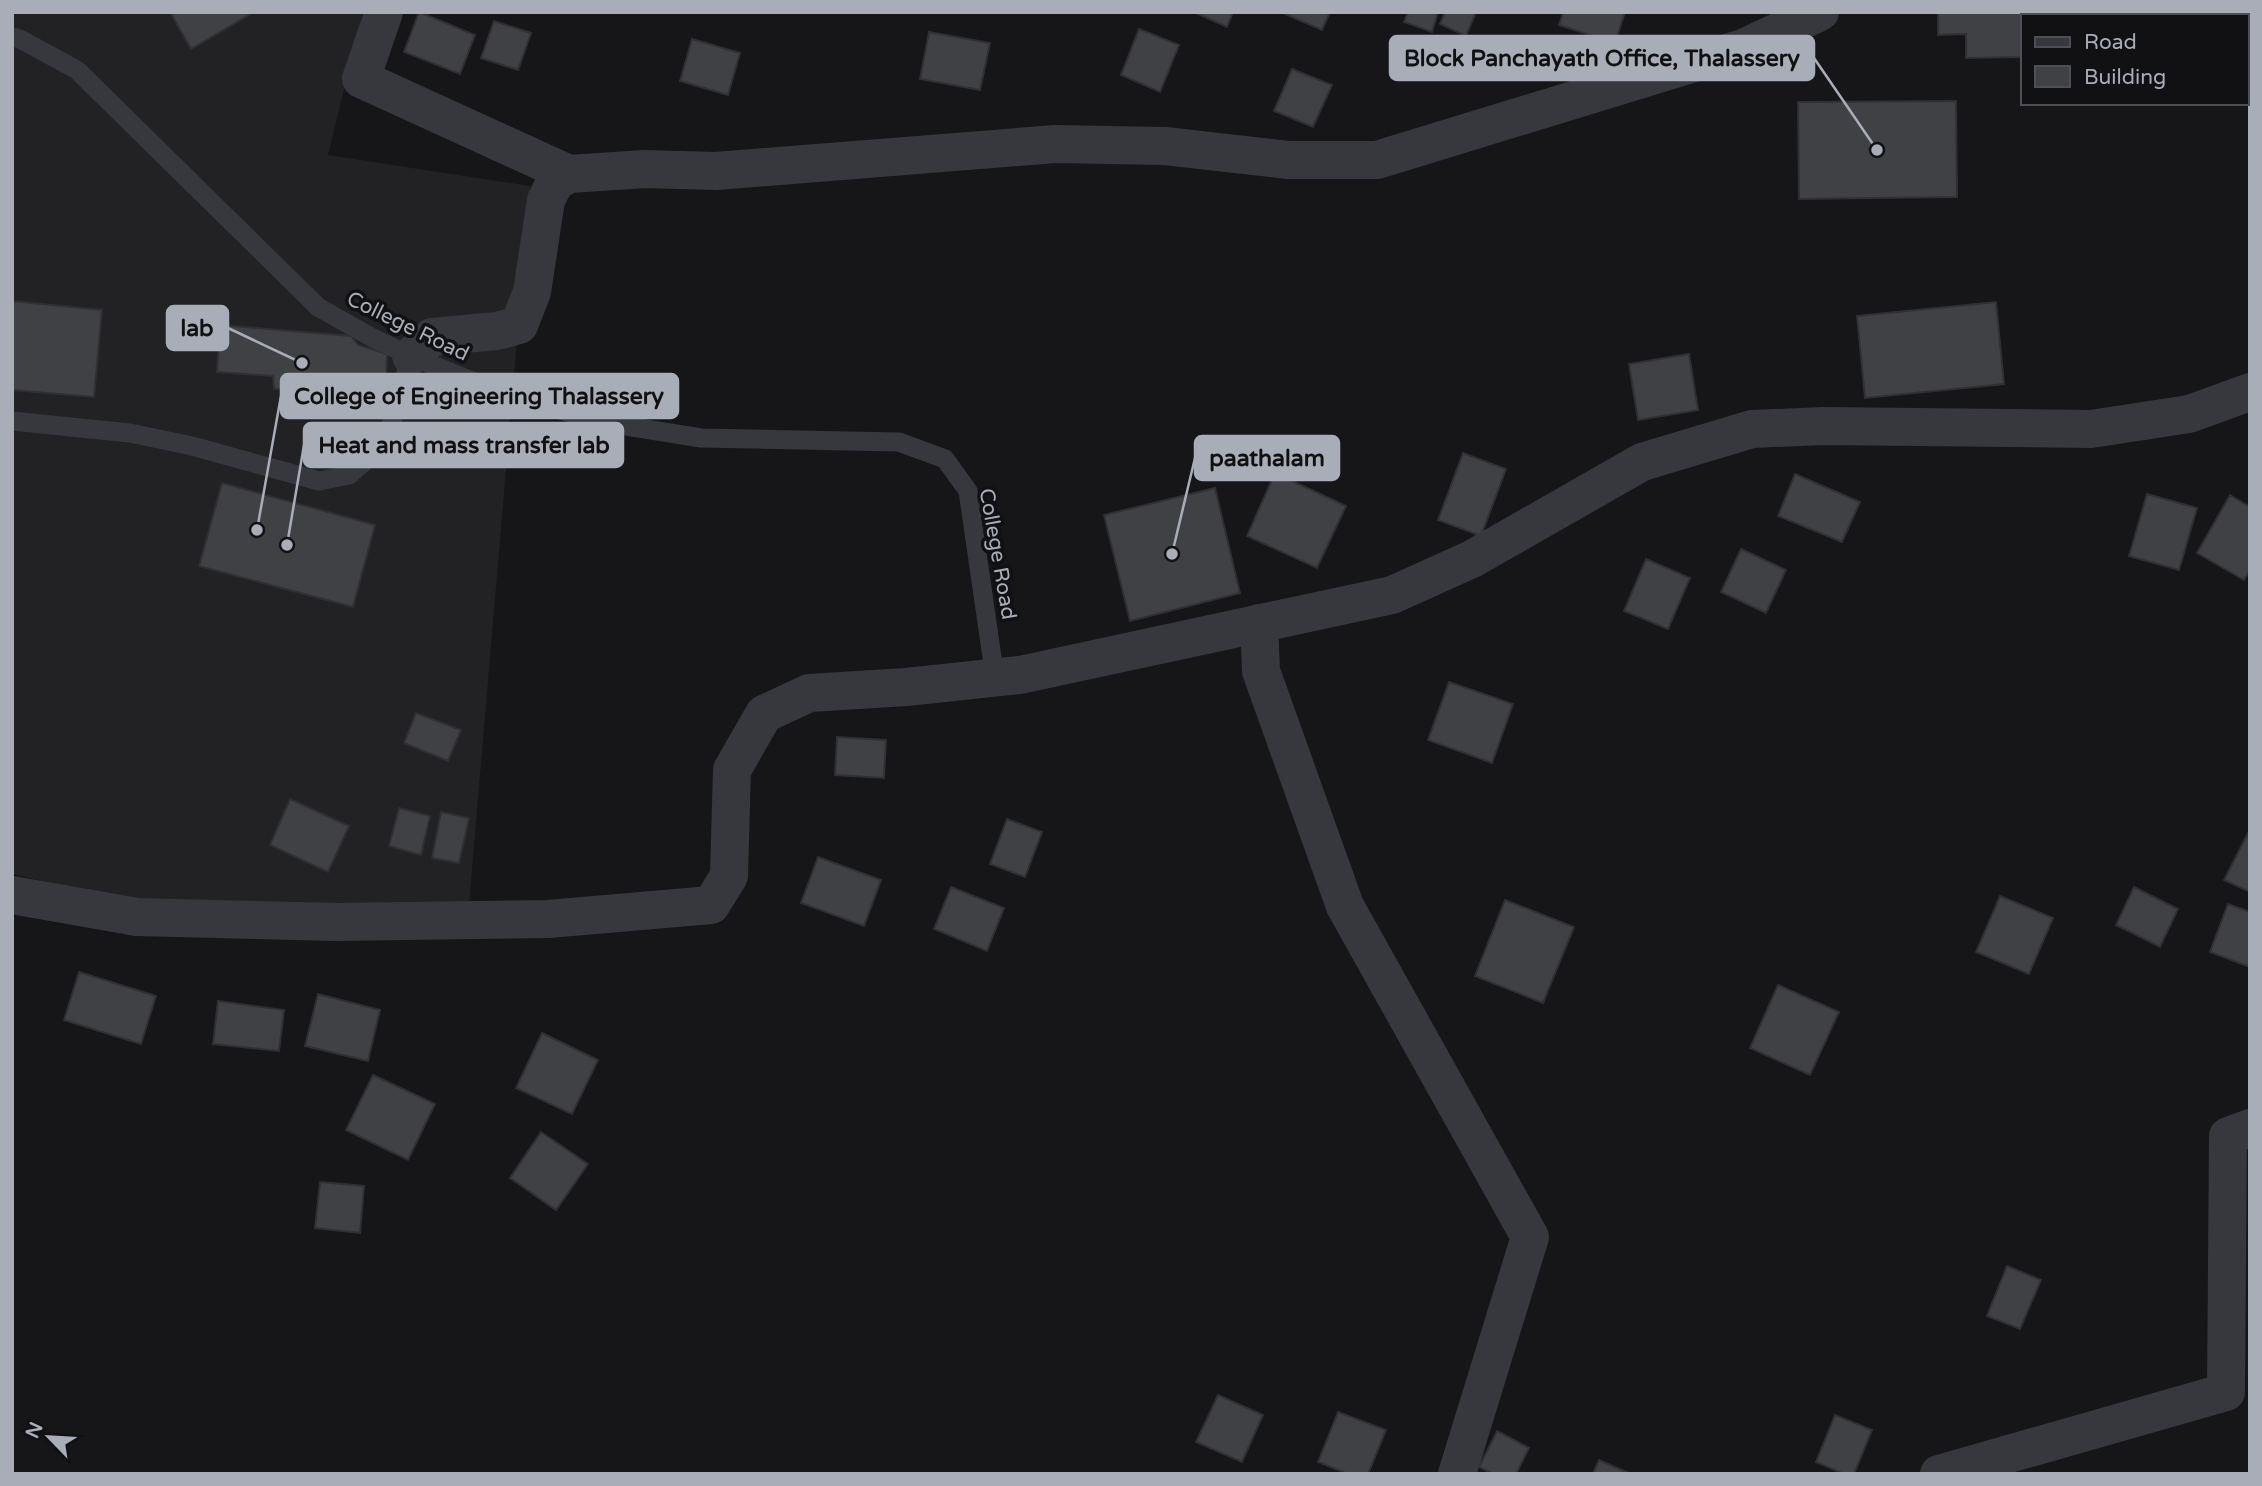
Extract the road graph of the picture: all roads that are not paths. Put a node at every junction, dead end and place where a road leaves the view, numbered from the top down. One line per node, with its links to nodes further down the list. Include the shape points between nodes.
1 (384, 12): 4 (street, via 361,79)
2 (1820, 12): 4 (street, via 1743,48 1377,160 1288,160 1165,146 1055,144 716,171)
3 (12, 37): 5 (lane, College Road, via 77,70 318,307)
4 (569, 174): 5 (street, via 555,182 546,200 532,292 519,325 432,337)
5 (411, 356): 7 (lane, via 391,425 372,455 349,475 319,481 130,433); 9 (lane, College Road, via 541,405 614,424 701,438 899,442 945,459 968,491)
6 (2250, 392): 8 (street, via 2189,414 2091,429 1752,429 1642,462 1472,559 1392,595)
7 (12, 421)
8 (1259, 623): 9 (street); 12 (street, via 1261,671 1345,906 1530,1237)
9 (995, 678): 10 (street, via 809,693 764,714 732,771 729,876 711,905 548,919 337,922 136,917)
10 (12, 895)
11 (2250, 1128): 13 (street, via 2228,1136 2227,1392)
12 (1457, 1474)
13 (1939, 1474)

